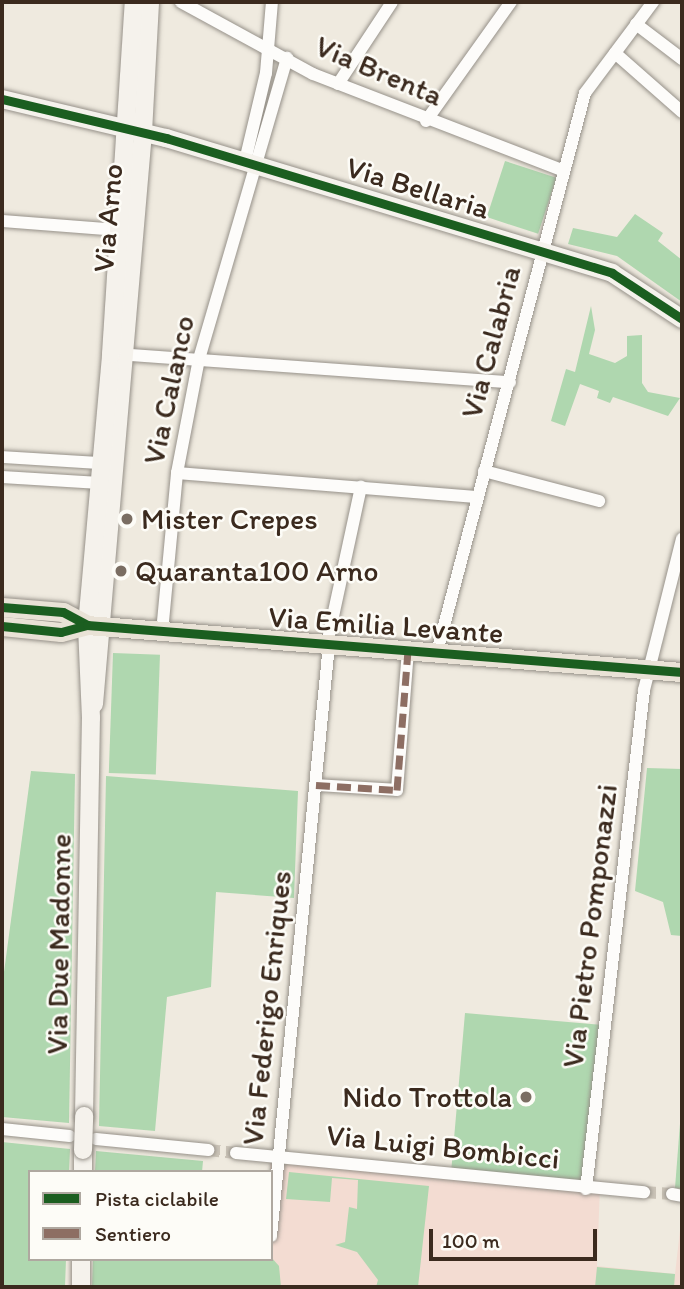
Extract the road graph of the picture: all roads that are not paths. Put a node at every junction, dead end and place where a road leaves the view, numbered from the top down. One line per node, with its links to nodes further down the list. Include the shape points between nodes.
1 (134, 2): 17 (street, Via Arno)
2 (150, 2): 17 (street, Via Arno)
3 (181, 2): 9 (street, Via Brenta)
4 (272, 2): 9 (street)
5 (392, 2): 13 (street)
6 (511, 2): 16 (street)
7 (653, 2): 8 (street, Via Calabria)
8 (636, 24): 10 (street, Via Calabria); 12 (street)
9 (270, 48): 11 (street, Via Brenta); 18 (street)
10 (615, 52): 15 (street); 19 (street, Via Calabria, via 585,93)
11 (287, 58): 13 (street, Via Brenta); 18 (street)
12 (682, 59)
13 (338, 85): 16 (street, Via Brenta)
14 (2, 99): 17 (street, Via Bellaria)
15 (682, 112)
16 (426, 121): 19 (street, Via Brenta)
17 (135, 131): 18 (street, Via Bellaria); 21 (street, Via Arno); 24 (street, Via Arno)
18 (251, 163): 22 (street, Via Bellaria); 25 (street, Via Calanco)
19 (564, 171): 22 (street, Via Calabria)
20 (2, 220): 21 (street)
21 (119, 230): 24 (street, Via Arno)
22 (542, 251): 23 (street, Via Bellaria, via 612,273); 26 (street, Via Calabria)
23 (682, 319)
24 (118, 354): 25 (street); 28 (street, Via Arno); 39 (street, Via Arno, via 110,503)
25 (199, 359): 26 (street); 30 (street, Via Calanco)
26 (510, 382): 29 (street, Via Calabria)
27 (2, 457): 28 (street)
28 (101, 463): 32 (street, Via Arno)
29 (484, 471): 34 (street, Via Calabria); 35 (street)
30 (177, 473): 33 (street); 40 (street, Via Calanco)
31 (2, 477): 32 (street)
32 (100, 483): 39 (street, Via Arno)
33 (361, 487): 34 (street); 41 (street, Via Federigo Enriques)
34 (476, 497): 43 (street, Via Calabria)
35 (598, 500)
36 (682, 539): 44 (street, Via Pietro Pomponazzi)
37 (2, 607): 39 (main road, via 63,612)
38 (2, 626): 39 (main road, via 61,632)
39 (95, 626): 40 (main road, Via Emilia Levante); 49 (street, Via Due Madonne, bridge, via 83,1116)
40 (162, 632): 41 (main road, Via Emilia Levante)
41 (328, 644): 42 (main road, Via Emilia Levante); 46 (street, Via Federigo Enriques)
42 (408, 650): 43 (main road, Via Emilia Levante); 46 (street, Via Emilia Levante, via 397,790)
43 (437, 652): 44 (main road, Via Emilia Levante)
44 (650, 670): 45 (main road, Via Emilia Levante); 54 (street, Via Pietro Pomponazzi, via 628,816)
45 (682, 672)
46 (316, 785): 52 (street, Via Federigo Enriques)
47 (2, 1129): 48 (street)
48 (71, 1136)
49 (89, 1144): 50 (street); 53 (street, Via Due Madonne)
50 (208, 1150)
51 (236, 1153): 52 (street, Via Luigi Bombicci)
52 (278, 1155): 54 (street, Via Luigi Bombicci); 56 (street, Via Federigo Enriques)
53 (83, 1170)
54 (586, 1189): 55 (street, Via Luigi Bombicci)
55 (644, 1192)
56 (273, 1213)
57 (81, 1261): 58 (street)
58 (80, 1287)

